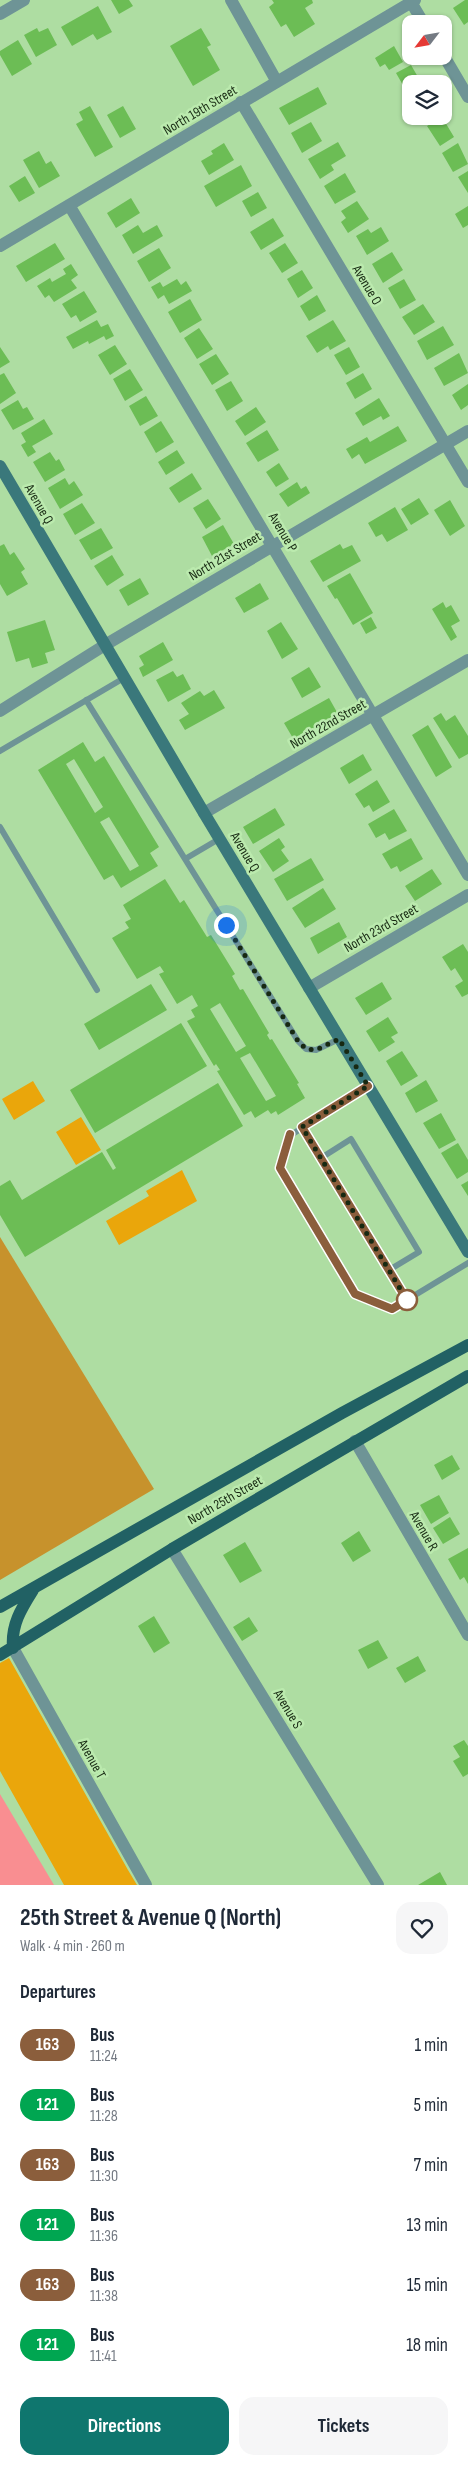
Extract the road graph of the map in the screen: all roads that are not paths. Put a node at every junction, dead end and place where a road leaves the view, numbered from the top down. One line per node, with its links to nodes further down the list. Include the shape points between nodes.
1 (24, 0): 4 (street)
2 (231, 0): 7 (street)
3 (413, 1): 5 (street); 7 (street, North 19th Street)
4 (0, 14)
5 (420, 15)
6 (449, 65): 8 (street)
7 (277, 82): 9 (street, North 19th Street)
8 (468, 97)
9 (242, 102): 10 (street, North 19th Street); 13 (street, Avenue O)
10 (69, 205): 11 (street, North 19th Street); 16 (street, Avenue P)
11 (0, 246)
12 (468, 431): 13 (street, North 21st Street)
13 (445, 445): 15 (street, Avenue O); 16 (street, North 21st Street)
14 (0, 466): 17 (street, Avenue Q)
15 (468, 482)
16 (273, 545): 17 (street, North 21st Street); 22 (street, Avenue P)
17 (105, 645): 19 (street, Avenue Q); 21 (street, North 21st Street)
18 (468, 660): 22 (street, North 22nd Street)
19 (124, 678): 20 (lane); 24 (street, Avenue Q)
20 (86, 700): 23 (lane); 27 (lane)
21 (0, 711)
22 (373, 715): 24 (street, North 22nd Street); 28 (street, Avenue P)
23 (0, 751)
24 (204, 813): 26 (street, Avenue Q)
25 (0, 827): 31 (lane)
26 (219, 839): 27 (lane); 30 (street, Avenue Q)
27 (185, 859): 32 (lane, via 298,1041 306,1049 316,1050)
28 (468, 875)
29 (468, 894): 30 (street, North 23rd Street)
30 (309, 988): 32 (street, Avenue Q)
31 (96, 990)
32 (339, 1039): 33 (street, Avenue Q)
33 (368, 1086): 34 (lane); 36 (street, Avenue Q)
34 (302, 1127): 35 (lane); 39 (lane, via 290,1134 280,1168 350,1286 355,1294 392,1309)
35 (321, 1158): 38 (lane); 38 (lane, via 352,1139 419,1252)
36 (468, 1252)
37 (468, 1263): 39 (lane)
38 (389, 1270): 39 (lane)
39 (407, 1300)
40 (468, 1345): 44 (main road, North 25th Street)
41 (468, 1376): 42 (main road, North 25th Street)
42 (355, 1441): 43 (main road, North 25th Street); 46 (street, Avenue R)
43 (172, 1548): 47 (main road, North 25th Street); 50 (street, Avenue S)
44 (34, 1588): 45 (main road, North 25th Street); 47 (main road, via 15,1620)
45 (0, 1607)
46 (468, 1635)
47 (13, 1648): 48 (main road, North 25th Street); 49 (street, Avenue T)
48 (0, 1655)
49 (146, 1885)
50 (378, 1885)

